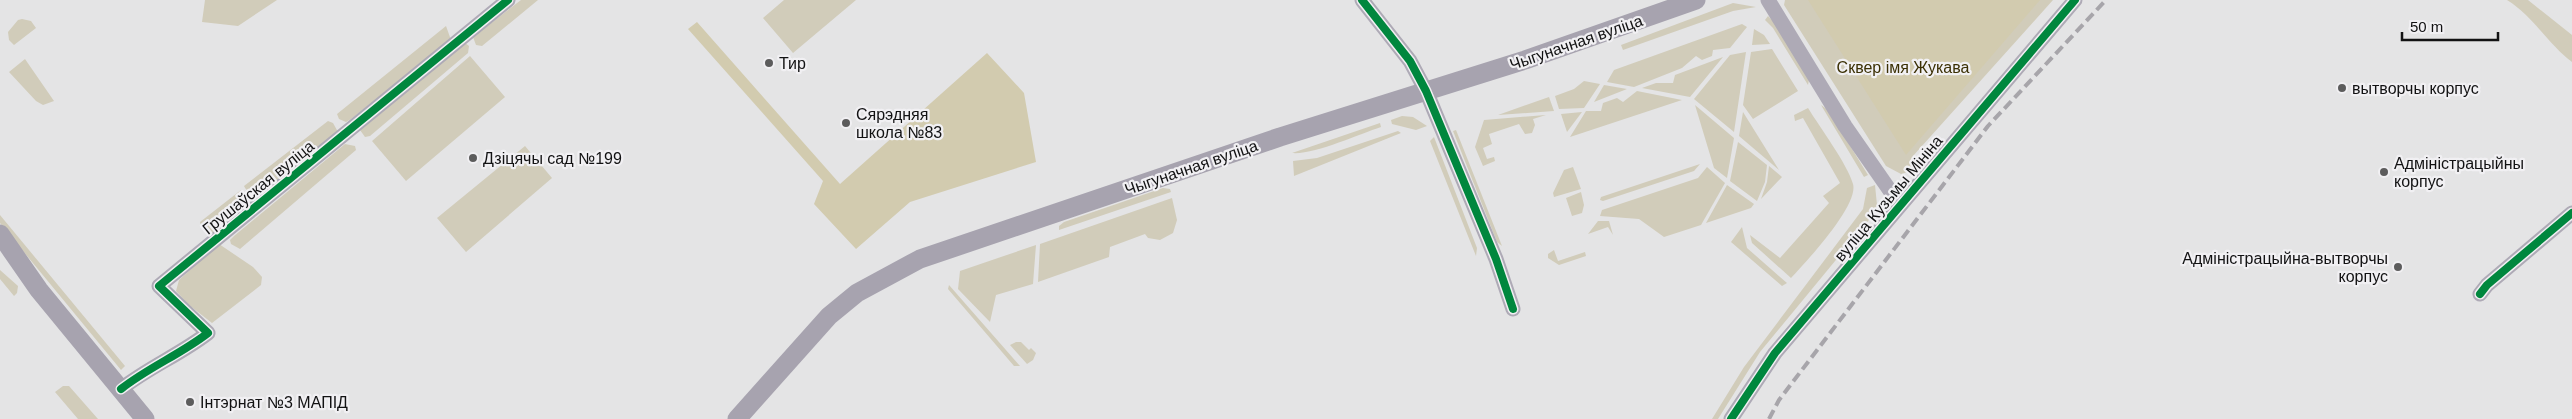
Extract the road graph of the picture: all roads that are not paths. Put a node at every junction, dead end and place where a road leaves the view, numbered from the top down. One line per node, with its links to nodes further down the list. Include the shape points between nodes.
1 (508, 0): 14 (street, Грушаўская вуліца, via 159,286 208,333 187,350 138,376)
2 (1362, 0): 6 (street, via 1410,61)
3 (1696, 0): 6 (main road, Чыгуначная вуліца)
4 (1768, 0): 7 (street, via 1845,126)
5 (2075, 0): 7 (street, вуліца Кузьмы Мініна)
6 (1426, 91): 13 (street); 16 (main road, Чыгуначная вуліца, via 1280,137 920,260 857,293 829,316)
7 (1900, 205): 17 (street, вуліца Кузьмы Мініна, via 1774,353)
8 (2572, 213): 12 (street)
9 (0, 234): 11 (main road)
10 (0, 256): 11 (main road)
11 (39, 290): 14 (main road)
12 (2480, 294)
13 (1513, 309)
14 (122, 389): 15 (main road)
15 (145, 419)
16 (737, 419)
17 (1731, 419)

